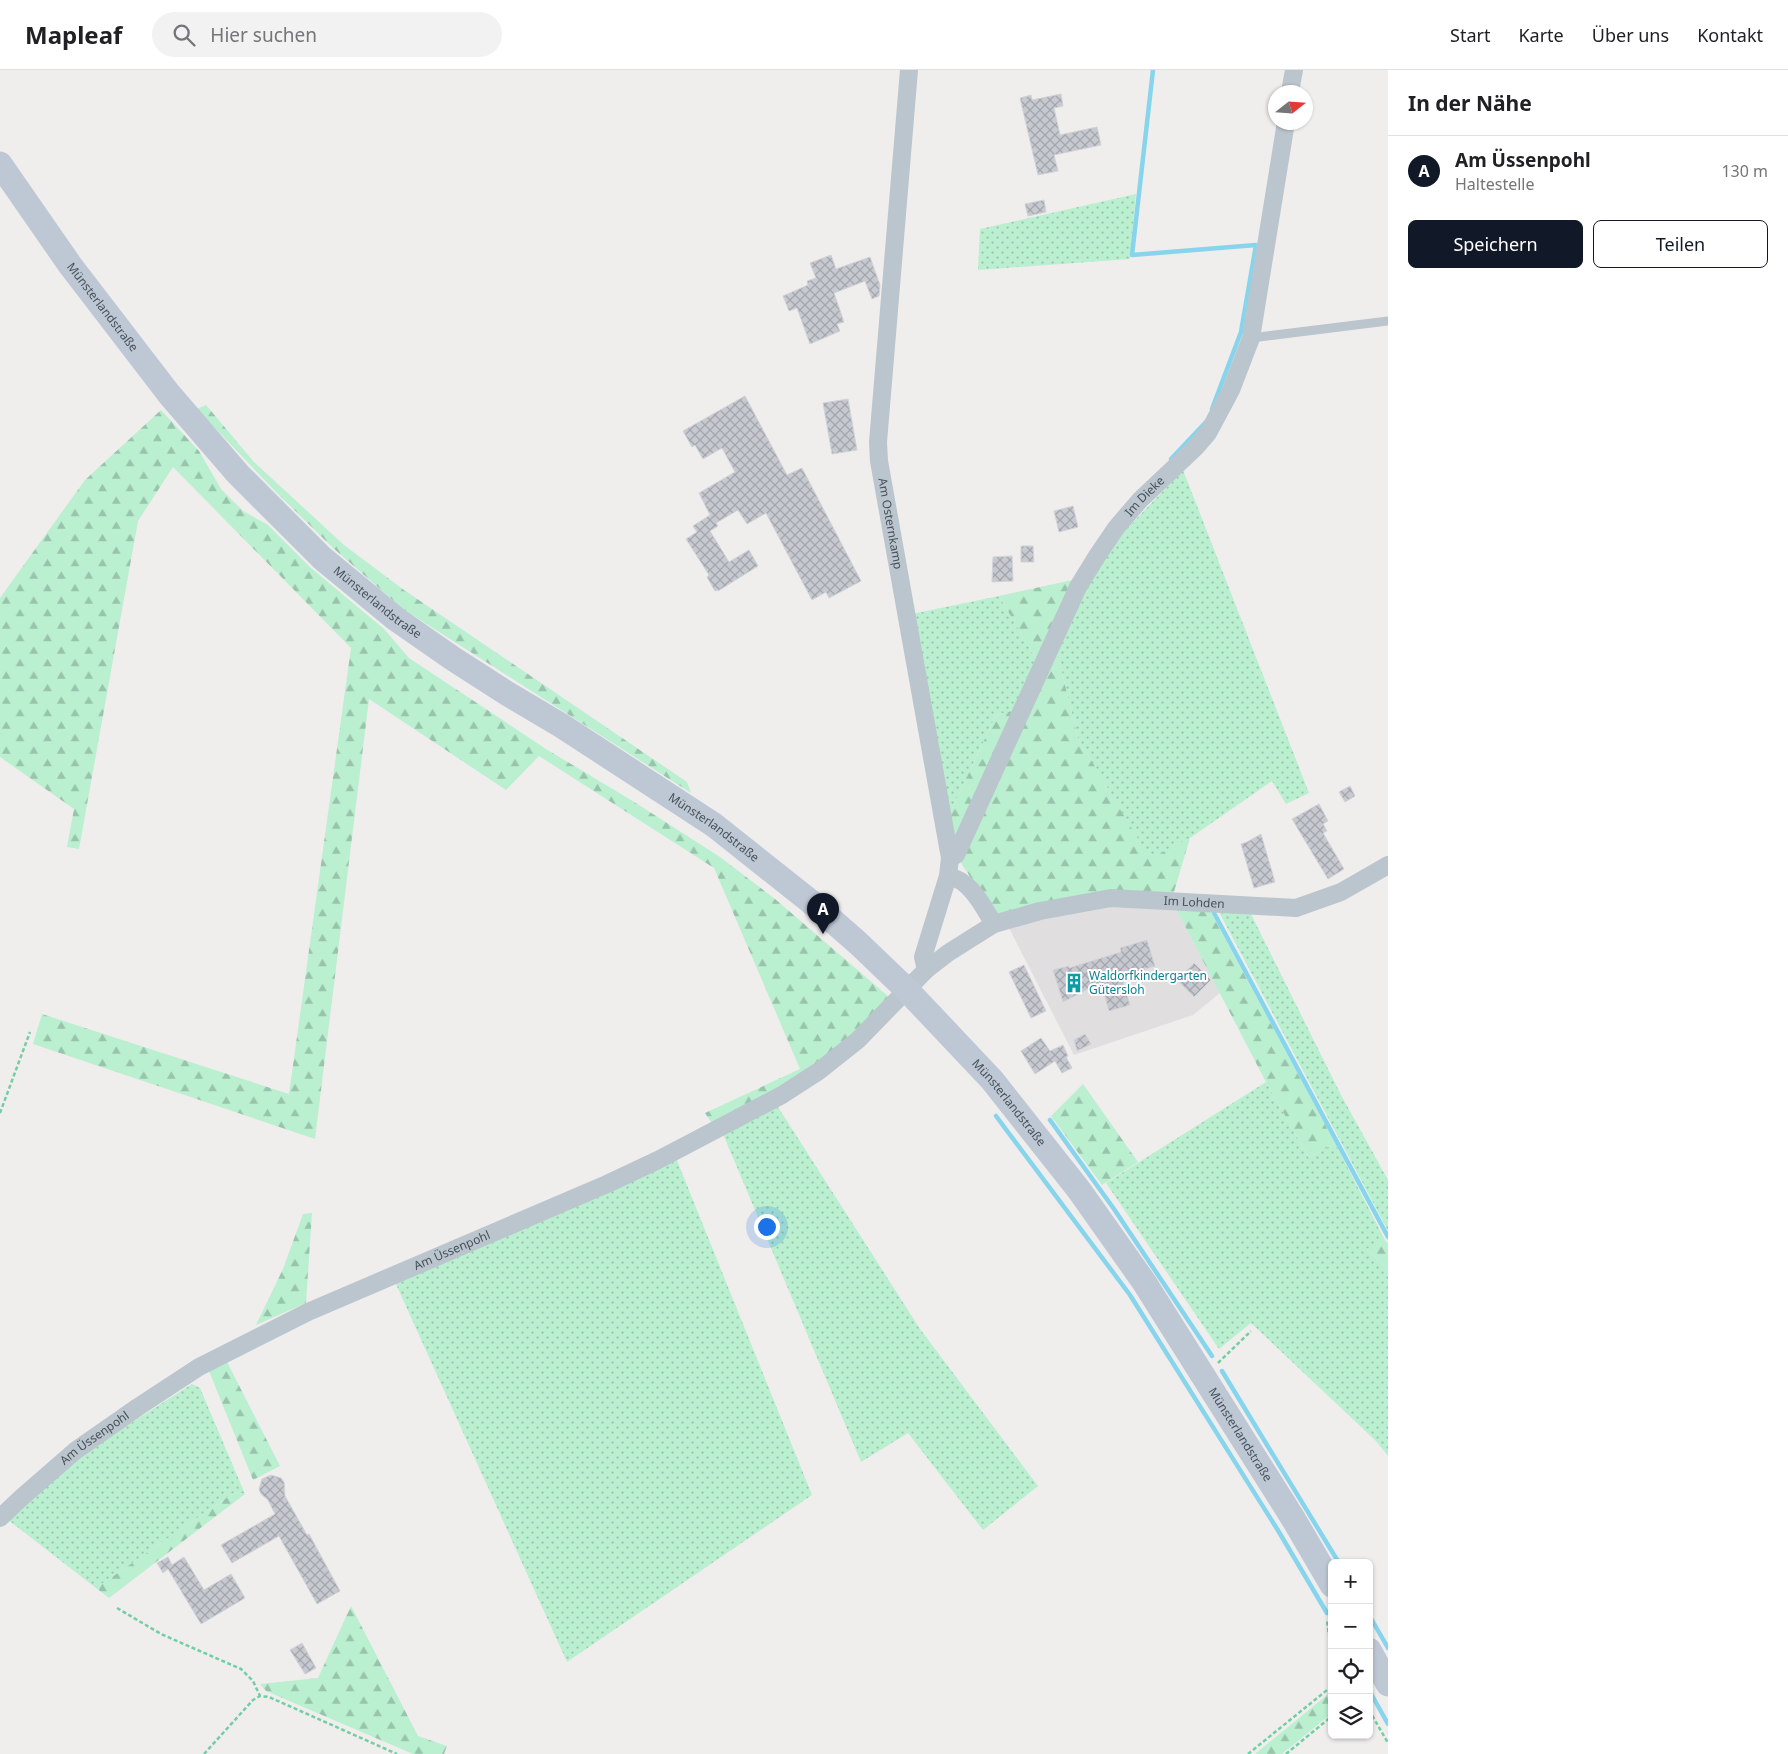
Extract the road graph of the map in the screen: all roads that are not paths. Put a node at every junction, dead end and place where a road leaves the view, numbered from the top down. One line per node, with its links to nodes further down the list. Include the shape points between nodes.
1 (909, 70): 8 (street, Am Osternkamp, via 878,442)
2 (1294, 70): 3 (street)
3 (1291, 85)
4 (1285, 130): 7 (street, Im Dieke)
5 (0, 164): 13 (main road, Münsterlandstraße, via 70,266 169,394 238,474 322,558 396,619 452,658 714,825 811,902)
6 (1388, 321): 7 (lane)
7 (1251, 338): 8 (street, Im Dieke, via 1231,390 1208,433 1116,528 1078,587 956,855)
8 (950, 858): 10 (street, Am Osternkamp)
9 (1388, 865): 11 (street, Im Lohden, via 1341,892 1296,908 1111,898 1040,911)
10 (948, 876): 11 (street, via 971,889); 12 (street, Am Osternkamp, via 923,957)
11 (994, 924): 12 (street, Im Lohden)
12 (926, 970): 13 (street, Im Lohden)
13 (907, 990): 14 (street, Am Üssenpohl, via 858,1040 819,1072 782,1095 607,1184 308,1312 199,1367 75,1451); 15 (main road, Münsterlandstraße, via 992,1080 1079,1190 1144,1282)
14 (0, 1518)
15 (1328, 1577)
16 (1373, 1657): 17 (main road)
17 (1388, 1684)

